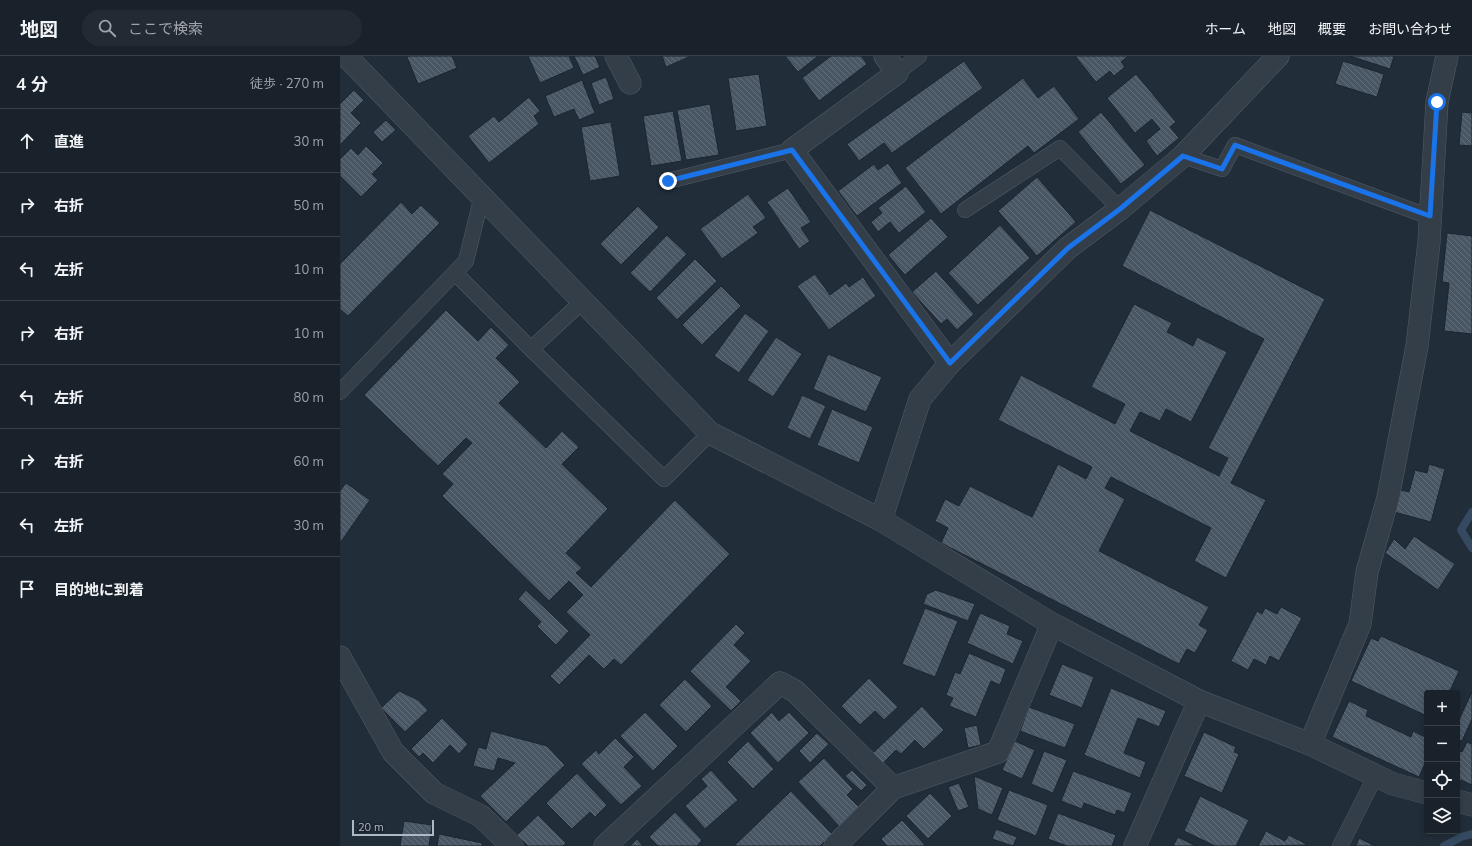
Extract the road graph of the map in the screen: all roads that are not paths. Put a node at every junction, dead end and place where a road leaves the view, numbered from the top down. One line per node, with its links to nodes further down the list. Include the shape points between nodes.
1 (346, 56): 11 (street)
2 (616, 56): 7 (street)
3 (919, 56): 6 (lane)
4 (1278, 56): 9 (street)
5 (1447, 56): 14 (street, via 1437,102)
6 (891, 64): 8 (street)
7 (630, 83)
8 (792, 150): 10 (lane); 18 (street)
9 (1183, 156): 12 (street); 14 (lane, via 1222,169 1235,145)
10 (668, 181)
11 (482, 196): 15 (lane, via 466,261); 16 (street)
12 (1120, 209): 13 (lane, via 1060,148); 18 (street, via 1068,248)
13 (965, 210)
14 (1430, 216): 25 (street, via 1418,346 1388,498 1367,572 1360,624)
15 (455, 273): 17 (lane); 19 (lane)
16 (583, 301): 17 (lane); 20 (street)
17 (531, 348): 20 (lane, via 664,479)
18 (950, 363): 21 (street, via 920,399)
19 (340, 392)
20 (710, 433): 21 (street)
21 (881, 520): 22 (street)
22 (1052, 624): 24 (street); 27 (street, via 998,752)
23 (340, 657): 31 (street, via 393,752 434,793 481,816)
24 (1199, 701): 25 (street); 34 (street)
25 (1310, 744): 26 (street)
26 (1376, 775): 28 (street, via 1393,784); 35 (lane)
27 (893, 788): 32 (street, via 795,690 780,683); 33 (street)
28 (1424, 792)
29 (1460, 802): 30 (street)
30 (1472, 805)
31 (512, 846)
32 (605, 846)
33 (835, 846)
34 (1135, 846)
35 (1340, 846)

